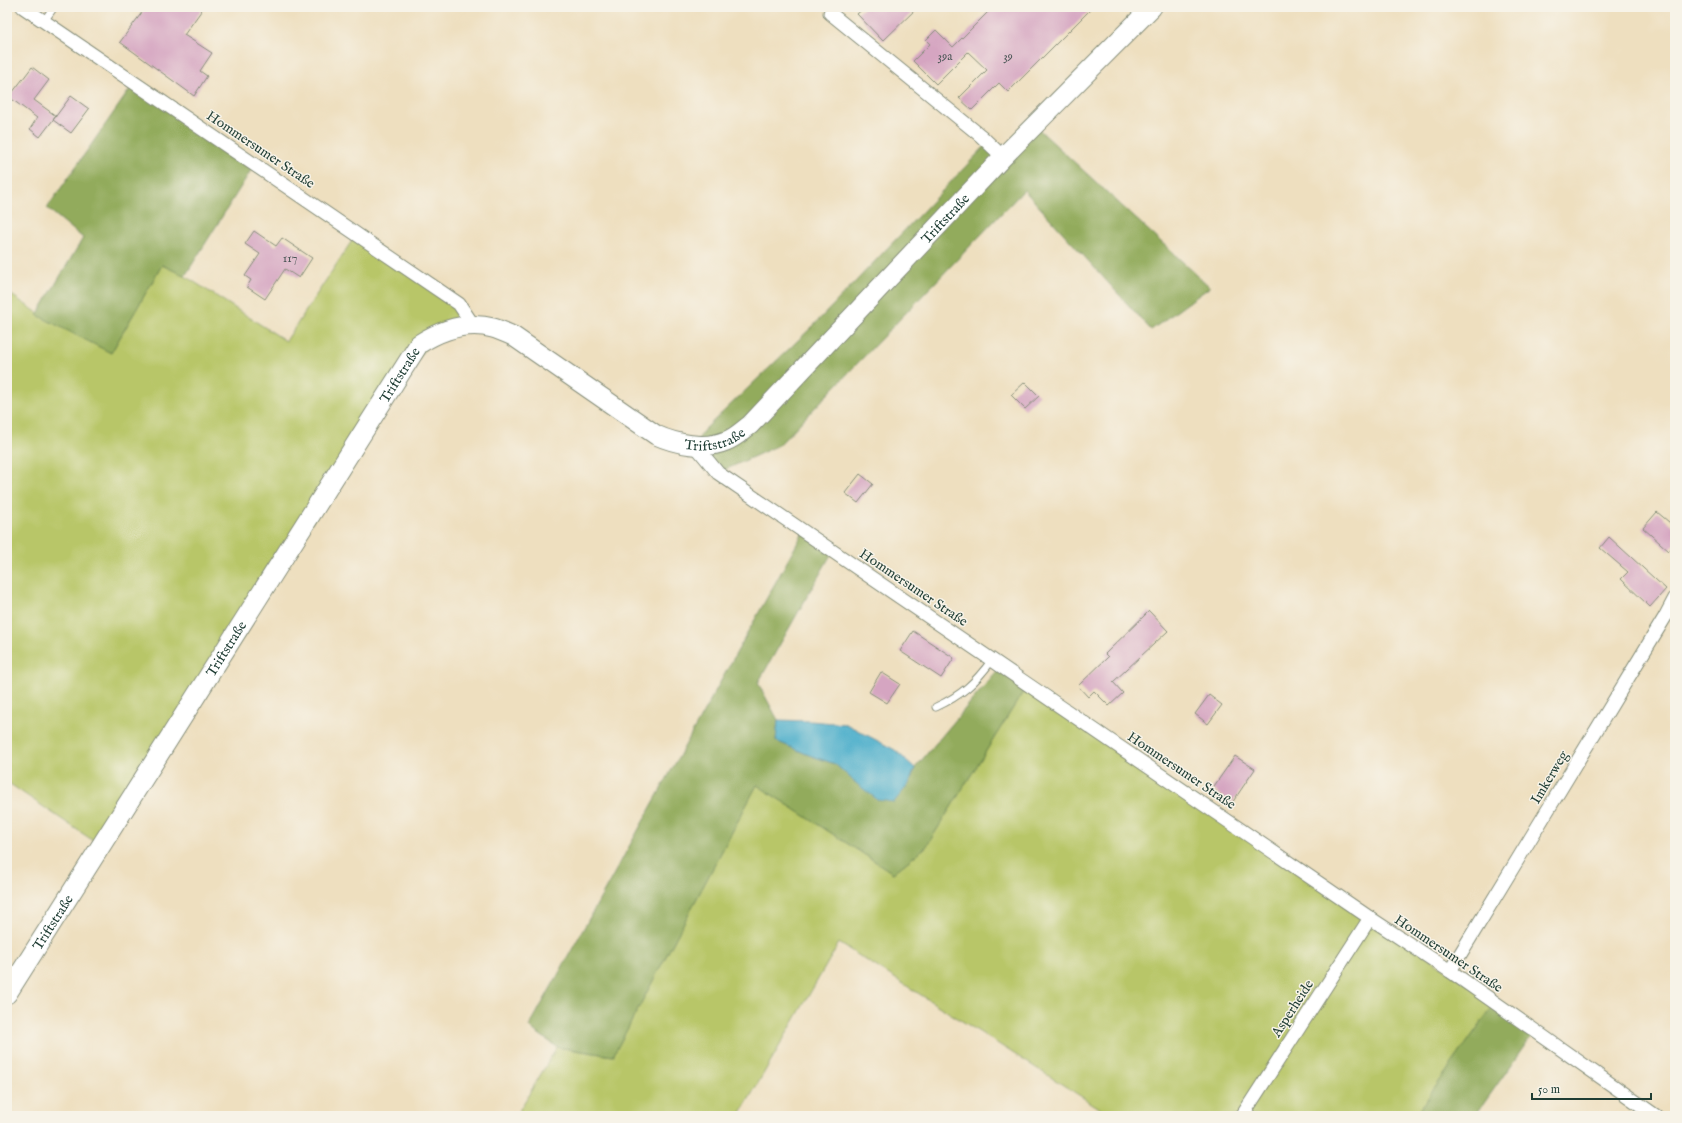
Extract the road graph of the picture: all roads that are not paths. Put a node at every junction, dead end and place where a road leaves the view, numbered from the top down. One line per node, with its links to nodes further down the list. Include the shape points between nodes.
1 (23, 7): 5 (street, Hommersumer Straße)
2 (54, 7): 5 (lane)
3 (1152, 7): 6 (street, Triftstraße)
4 (830, 13): 6 (street, via 975,131)
5 (44, 21): 7 (street, Hommersumer Straße, via 458,304)
6 (1003, 157): 8 (street, Triftstraße, via 750,425 727,441 713,445)
7 (473, 325): 8 (street, Triftstraße, via 493,328 513,336 656,435 672,442); 14 (street, Triftstraße, via 434,335 419,344)
8 (696, 445): 10 (street, Hommersumer Straße, via 718,472)
9 (1675, 598): 13 (street, Imkerweg)
10 (992, 660): 11 (lane, via 969,688 954,699); 12 (street, Hommersumer Straße)
11 (936, 707)
12 (1370, 918): 13 (street, Hommersumer Straße); 15 (street, Asperheide)
13 (1450, 971): 16 (street, Hommersumer Straße)
14 (7, 994)
15 (1242, 1116)
16 (1656, 1116)

